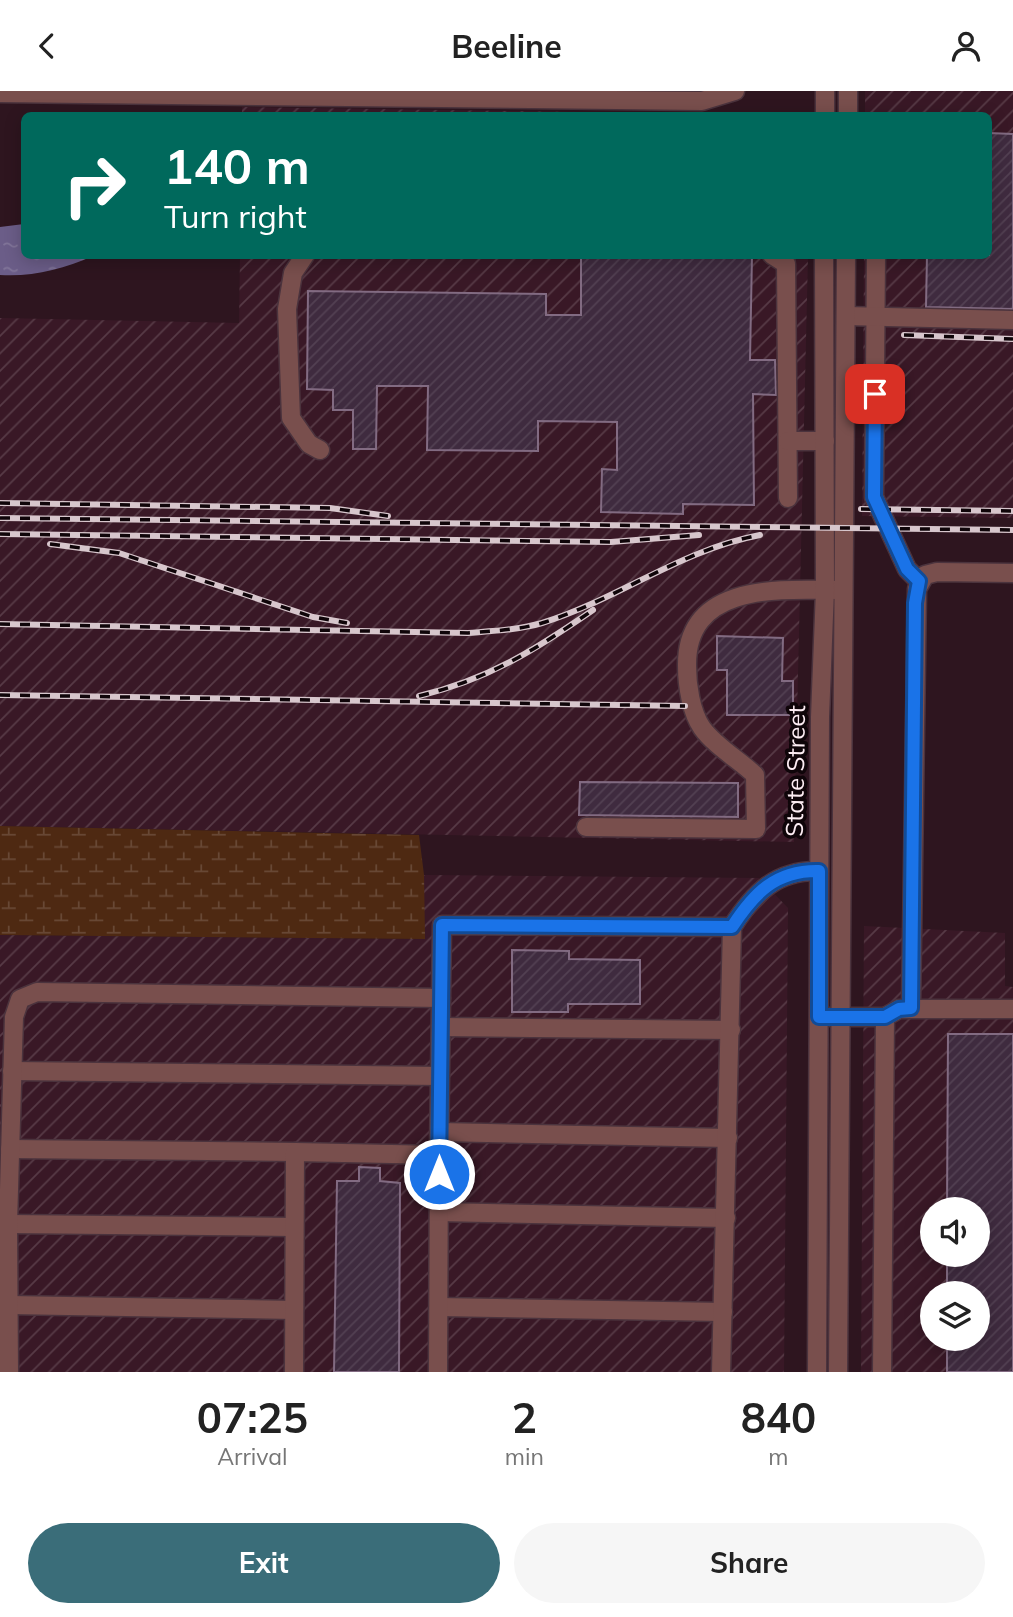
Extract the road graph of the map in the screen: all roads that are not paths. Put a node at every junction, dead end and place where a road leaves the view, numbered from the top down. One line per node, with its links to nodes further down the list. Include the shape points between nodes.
1 (735, 91): 4 (street, via 702,101)
2 (825, 91): 5 (street)
3 (848, 91): 6 (street)
4 (0, 93)
5 (825, 112)
6 (848, 112)
7 (302, 259): 17 (street, via 292,273 287,309 290,404 292,418 309,444)
8 (778, 259): 15 (street, via 786,264)
9 (824, 259): 16 (street, State Street)
10 (846, 259): 12 (street, State Street)
11 (876, 259): 13 (street)
12 (846, 316): 13 (street); 21 (street, State Street)
13 (876, 316): 14 (street); 20 (street, via 874,497 907,569)
14 (1013, 320)
15 (788, 441): 16 (street); 18 (street)
16 (825, 441): 21 (street, State Street)
17 (320, 450)
18 (788, 498)
19 (1013, 573): 20 (street, via 937,572)
20 (919, 581): 26 (street, via 915,603)
21 (834, 590): 22 (street, via 753,592 696,621 687,645 688,688 702,728 755,775 756,829); 23 (street, State Street); 29 (street, State Street)
22 (586, 827)
23 (819, 871): 24 (street, via 786,875 751,897); 28 (street, State Street)
24 (732, 927): 25 (street, via 442,925); 32 (street)
25 (441, 998): 31 (street); 33 (street, via 37,992 20,999 14,1017)
26 (911, 1008): 27 (street); 30 (street)
27 (1013, 1009)
28 (819, 1017): 29 (street); 52 (street, State Street)
29 (841, 1017): 30 (street); 53 (street, State Street)
30 (885, 1017): 54 (street)
31 (441, 1027): 32 (street); 34 (street)
32 (731, 1030): 36 (street)
33 (12, 1071): 34 (street); 37 (street)
34 (440, 1076): 35 (street)
35 (440, 1132): 36 (street); 39 (street)
36 (728, 1138): 41 (street)
37 (10, 1149): 38 (street); 42 (street)
38 (295, 1152): 39 (street); 43 (street)
39 (439, 1155): 40 (street)
40 (439, 1212): 41 (street); 45 (street)
41 (726, 1218): 47 (street)
42 (8, 1224): 43 (street); 44 (street)
43 (294, 1227): 46 (street)
44 (9, 1305): 46 (street); 48 (street)
45 (439, 1307): 47 (street); 50 (street)
46 (294, 1310): 49 (street)
47 (723, 1312): 51 (street)
48 (9, 1372)
49 (295, 1372)
50 (439, 1372)
51 (721, 1372)
52 (817, 1372)
53 (838, 1372)
54 (882, 1372)

